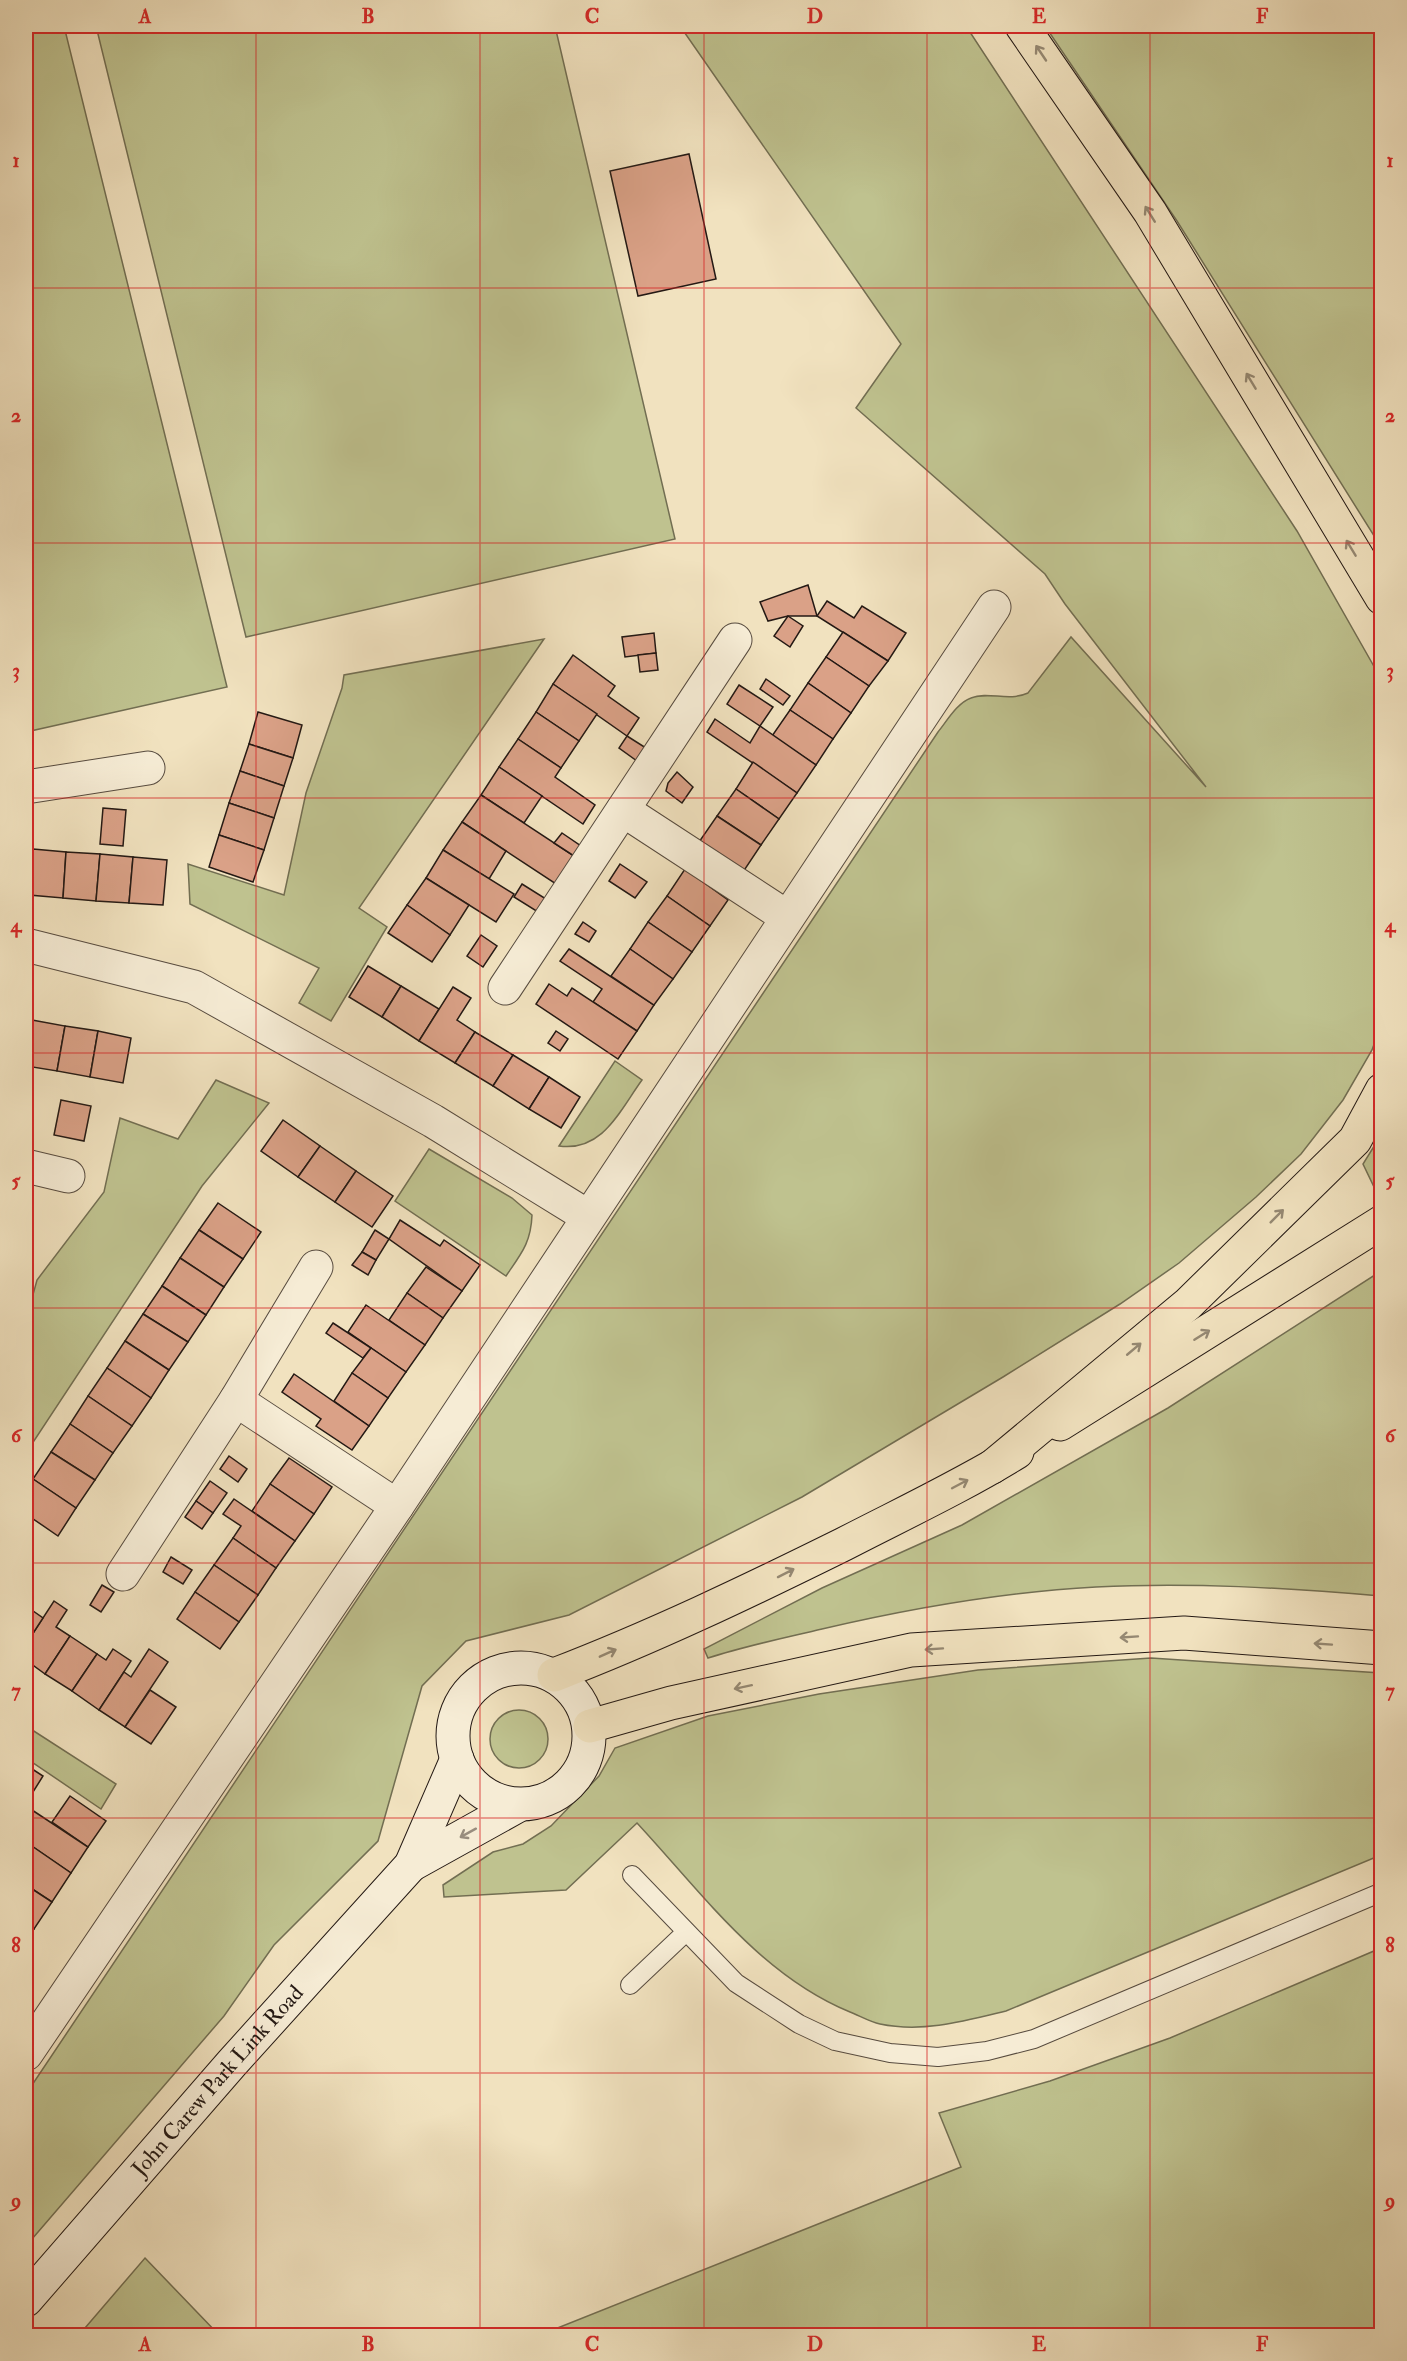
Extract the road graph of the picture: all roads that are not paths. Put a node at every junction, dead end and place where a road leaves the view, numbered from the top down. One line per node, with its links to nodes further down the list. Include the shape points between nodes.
1 (1022, 26): 2 (highway, one-way to 1, via 1150,212)
2 (1382, 598)
3 (994, 607): 8 (street)
4 (735, 640): 7 (street)
5 (148, 768): 6 (street)
6 (26, 787)
7 (623, 810): 8 (street); 10 (street)
8 (787, 917): 14 (street)
9 (26, 945): 14 (street, via 194,987 433,1121)
10 (505, 988)
11 (1382, 1090): 18 (highway, one-way to 11, via 1188,1304 1355,1140)
12 (26, 1166): 13 (street)
13 (68, 1176)
14 (587, 1216): 19 (street)
15 (1382, 1222): 18 (highway, one-way to 15)
16 (316, 1267): 17 (street)
17 (236, 1400): 19 (street); 20 (street)
18 (992, 1467): 22 (highway, one-way to 18, via 762,1585)
19 (397, 1506): 31 (street)
20 (123, 1574)
21 (1382, 1648): 23 (highway, one-way to 23, via 1184,1633 911,1650 671,1703)
22 (554, 1675): 23 (street, via 578,1697); 24 (street, via 534,1668 513,1667 493,1672 476,1683 454,1718 452,1739)
23 (590, 1726): 25 (street, via 584,1761 565,1789 552,1798)
24 (457, 1760): 25 (street, via 466,1777 481,1791 499,1801); 26 (street, John Carew Park Link Road)
25 (519, 1804): 26 (street, John Carew Park Link Road, one-way to 26)
26 (411, 1865): 32 (street, John Carew Park Link Road)
27 (632, 1875): 29 (lane)
28 (1382, 1892): 29 (lane, via 1034,2039 987,2051 938,2057 890,2053 835,2041 799,2024 735,1983)
29 (686, 1932): 30 (lane)
30 (630, 1985)
31 (31, 2035)
32 (26, 2300)

